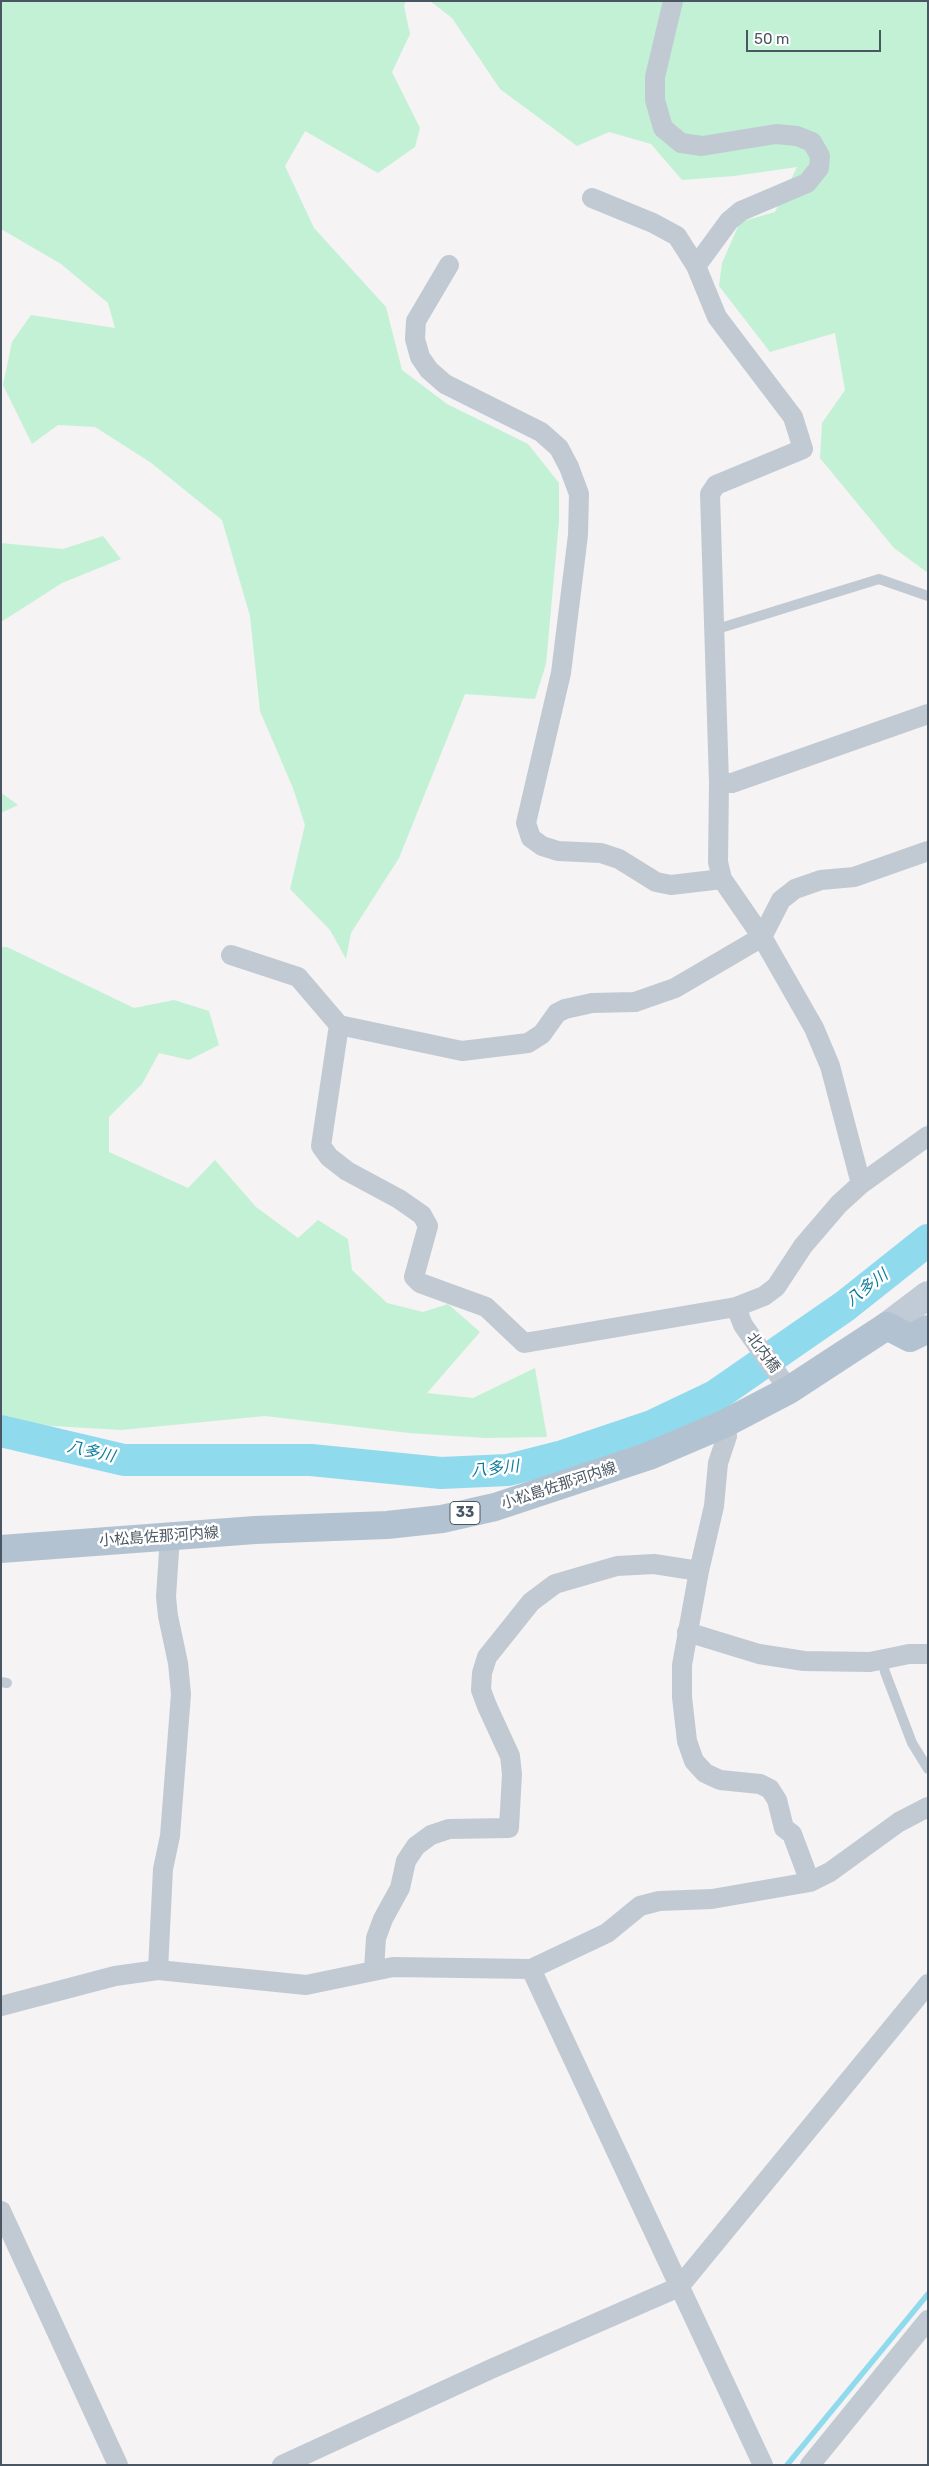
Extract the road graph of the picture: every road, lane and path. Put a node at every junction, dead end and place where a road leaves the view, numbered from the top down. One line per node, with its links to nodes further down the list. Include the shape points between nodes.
1 (673, 1): 4 (street, via 655,77 655,100 663,128 681,143 702,146 776,134 797,136 812,142 820,156 819,168 807,183 741,211 729,221)
2 (592, 198): 4 (street, via 677,236)
3 (449, 265): 10 (street, via 416,322 415,339 420,357 445,384 541,432 553,442 570,467 578,494 578,535 561,673 526,823 530,838 558,851 601,853 619,859 656,882 671,885)
4 (696, 266): 6 (street, via 717,317 793,417 803,449 716,485 710,494)
5 (928, 596): 6 (lane, via 879,579)
6 (714, 630): 8 (street)
7 (928, 714): 8 (street, via 732,783)
8 (719, 783): 10 (street, via 718,862)
9 (926, 856): 11 (street, via 794,889 782,900)
10 (722, 879): 11 (street)
11 (762, 938): 13 (street, via 675,988 650,998 565,1009 557,1013 542,1034 528,1043 462,1051); 15 (street, via 814,1028 830,1066)
12 (231, 955): 13 (street, via 298,976)
13 (339, 1024): 17 (street, via 321,1146 347,1171 422,1215 428,1226 414,1277 420,1284 486,1307 524,1343)
14 (928, 1136): 15 (street)
15 (861, 1184): 17 (street, via 803,1246 776,1287 764,1296)
16 (928, 1295): 18 (main road)
17 (736, 1307): 20 (street, 北内橋, via 743,1325)
18 (887, 1326): 19 (main road, via 910,1338); 20 (main road, 小松島佐那河内線 / 33)
19 (928, 1329)
20 (786, 1385): 21 (main road, 小松島佐那河内線 / 33)
21 (724, 1424): 22 (main road, 小松島佐那河内線 / 33, via 649,1456 495,1506 442,1519 387,1525); 24 (street, via 727,1436 718,1463 714,1506)
22 (170, 1536): 23 (main road, 小松島佐那河内線 / 33); 33 (street, via 166,1597 182,1694 170,1836 163,1869)
23 (1, 1549)
24 (699, 1571): 25 (street); 31 (street, via 654,1564 617,1566 555,1584 531,1602 487,1657 482,1673 481,1690 510,1756 509,1828 449,1829 431,1835 416,1846 406,1861 400,1888 376,1938)
25 (688, 1632): 27 (street, via 759,1654 804,1661); 30 (street, via 682,1665 682,1697 687,1741 694,1761 705,1773 720,1780 760,1784 770,1789 777,1800 784,1828 792,1834)
26 (928, 1654): 27 (street)
27 (882, 1659): 28 (lane, via 912,1742)
28 (928, 1769)
29 (928, 1807): 30 (street, via 899,1822 830,1872)
30 (810, 1882): 32 (street, via 712,1899 658,1901 640,1906 607,1933)
31 (374, 1969): 32 (street); 33 (street, via 306,1985)
32 (531, 1969): 37 (street)
33 (158, 1970): 35 (street, via 115,1976)
34 (928, 1984): 37 (street)
35 (1, 2006)
36 (1, 2211): 39 (street)
37 (679, 2287): 40 (street); 41 (street)
38 (928, 2320): 42 (street)
39 (118, 2465)
40 (282, 2465)
41 (763, 2465)
42 (810, 2465)

